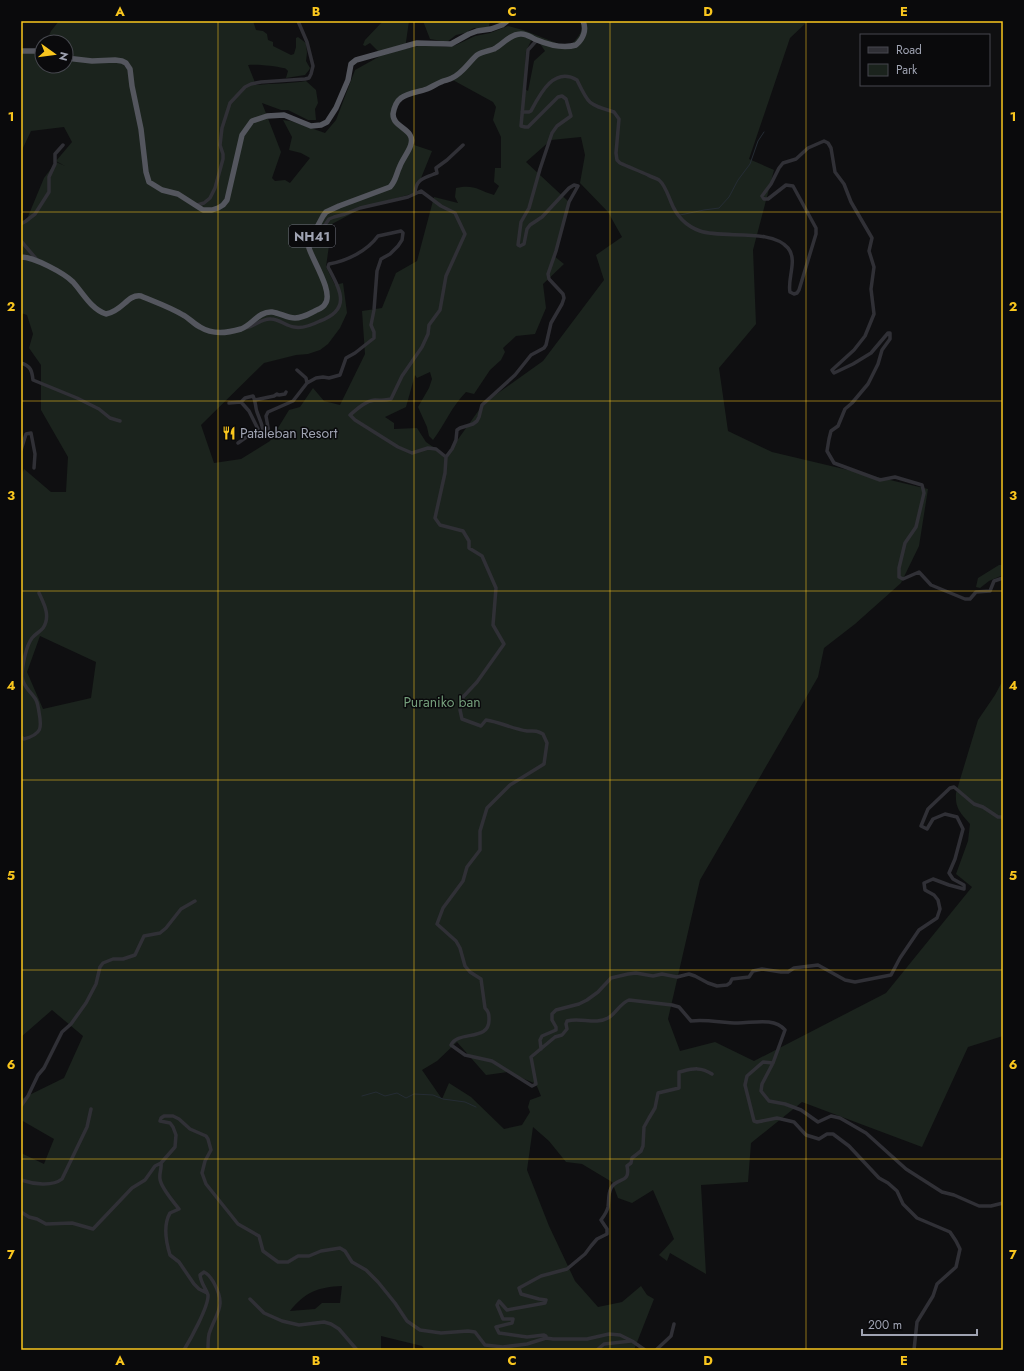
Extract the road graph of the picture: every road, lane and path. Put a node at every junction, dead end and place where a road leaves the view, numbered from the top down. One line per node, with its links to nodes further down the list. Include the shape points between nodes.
1 (298, 21): 12 (street, via 307,42 313,66 312,74 305,79 251,84 230,103 222,128 220,145 223,159 215,188 210,198)
2 (507, 21): 12 (highway, via 491,30 469,34 451,44 417,43 356,60 351,64 348,80 336,108 321,125 311,126 284,115 252,121 242,135 227,200 212,210 203,210)
3 (583, 21): 4 (highway, NH41, via 584,35 576,45 563,47)
4 (537, 40): 8 (street, via 528,50); 14 (highway, NH41, via 525,34 510,37 493,49 480,53 461,73 451,79 403,97 396,104 393,114 411,139 395,181 390,187 326,212)
5 (21, 51): 6 (highway)
6 (34, 51)
7 (74, 59): 12 (highway, via 115,60 126,63 132,77 148,178 154,186 178,194)
8 (522, 112): 29 (street, via 521,126 528,127 554,100 562,96 566,99 571,114 571,117 557,126 552,133 529,208 521,222 518,243 519,246 523,246 527,229 569,188 578,186 569,202 548,274 564,298 551,323 544,348 531,355 515,375 482,405 477,421 457,430 456,440); 31 (street, via 531,111 541,93 556,77 565,76 576,80 590,103 617,115 617,160 659,180 676,212 685,222 708,233 771,238 790,249 792,263 789,286 790,292 794,294 799,290 816,228 793,186 786,185 768,199 762,196 783,163 796,159 808,148 824,141 828,143 835,172 872,238 869,251 874,267 871,289 874,314 865,336 832,370 834,373 853,364 871,353 888,333 890,336 868,384 845,409 838,426 831,431 827,451 834,463 880,480 894,477 922,484 924,493 916,527 905,543 899,577 903,579 919,572 932,585 964,599 970,599 976,592 990,591 994,581)
9 (63, 145): 13 (street, via 55,154 55,164 49,177 49,192 35,214)
10 (463, 145): 11 (street, via 436,168 437,173 418,181)
11 (415, 192): 14 (street, via 408,197 334,217 323,228); 29 (street, via 421,191 455,213 465,234 446,276 440,310 429,325 422,348 402,376 391,399 375,400 360,406 350,415 398,447 412,453 428,448 436,449)
12 (196, 205)
13 (21, 224)
14 (313, 233): 18 (highway, NH41, via 309,248 326,286 326,304 304,317 297,318 272,312 261,314)
15 (21, 241): 17 (street)
16 (21, 257): 17 (highway, NH41)
17 (39, 262): 18 (highway, NH41, via 70,279 95,309 106,314 116,311 136,295 172,309 210,332 223,333)
18 (242, 328): 21 (street, via 252,327 270,318 294,327 307,327 329,318 336,312 340,302 340,292 328,267 329,264 356,254 378,236 401,231 402,240 390,254 381,259 377,271 371,325 374,338 346,358 340,374 329,378 316,378)
19 (21, 363): 26 (street, via 32,370 33,380 77,398 110,418)
20 (297, 370): 21 (street, via 306,378)
21 (307, 383): 23 (street, via 293,401 268,412 266,416 269,432 266,434 256,410)
22 (286, 392): 23 (street)
23 (255, 400): 24 (street, via 252,396)
24 (241, 402): 25 (street); 27 (street, via 258,429)
25 (229, 403)
26 (120, 421)
27 (238, 443)
28 (21, 450): 30 (street, via 26,434 31,433 35,454)
29 (446, 457): 36 (street, via 435,518 440,525 463,531 469,541 469,548 482,556 496,588 493,625 504,644 463,697 460,710 462,719 481,726 486,720 528,731 535,730 543,734 547,743 544,764 510,785 488,808 480,831 480,850 467,867 463,881 443,908 437,924 460,948 465,966 481,979 485,1008 488,1011 489,1024 486,1030 480,1034 461,1037 451,1045 465,1055 492,1061 532,1086 536,1084 531,1057)
30 (34, 468)
31 (1003, 578)
32 (39, 593): 33 (street, via 47,609 46,621 27,646 22,679 27,690 35,697 41,727 31,737)
33 (21, 737)
34 (1003, 817): 36 (street, via 998,817 983,806 974,804 954,787 928,809 921,826 927,829 933,819 945,814 957,817 963,829 949,873 964,885 964,889 933,879 924,883 925,890 938,900 940,909 937,918 919,930 891,975 855,982 845,980 818,966 794,968 788,972 762,969 752,971 749,976 732,979 727,985 717,986 689,974 677,977 636,973 615,977 587,1000 556,1010 552,1014 552,1020 556,1030 542,1036)
35 (195, 901): 39 (street, via 181,909 160,933 144,936 135,955 103,963 86,1003 62,1032)
36 (541, 1049): 37 (street, via 565,1032 567,1021 603,1020 623,1002 629,1000 678,1007 691,1022 758,1021 781,1025 785,1030)
37 (774, 1063): 43 (street, via 761,1090 769,1101 801,1110 818,1122 831,1116 840,1118 866,1133 906,1169 942,1192 979,1206); 56 (street, via 763,1062 747,1076 745,1084 754,1120 757,1122 777,1118 794,1122 806,1135 819,1139 827,1134 833,1134 849,1146 879,1178 897,1191 903,1204 917,1218 950,1232 956,1241 960,1250 956,1267 937,1284 933,1296 917,1322)
38 (712, 1074): 48 (street, via 705,1069 697,1068 679,1072 679,1088 658,1093 655,1108 644,1127 641,1151 627,1166 626,1178 612,1186 606,1213 600,1220 607,1229 607,1234 597,1239 586,1254 567,1269 541,1276 519,1288 521,1294 546,1300 545,1303 506,1310 499,1301 497,1305 503,1319 513,1319 512,1323 496,1327 499,1333 527,1337 544,1335)
39 (21, 1106)
40 (91, 1109): 42 (street, via 87,1127 62,1179 55,1183)
41 (161, 1163): 44 (street, via 92,1229 72,1223 46,1224); 45 (street, via 162,1186 179,1209 170,1213 167,1220 170,1255 179,1262 194,1284); 48 (street, via 175,1147 176,1135 170,1123 160,1121 164,1116 173,1116 190,1129 206,1136 211,1150 202,1173 206,1184 238,1224 259,1236 263,1251 278,1262 288,1262 298,1256 309,1256 340,1248 352,1262 366,1270 378,1282 407,1321 420,1330 441,1333 475,1332 485,1345 503,1347)
42 (21, 1180)
43 (1003, 1203)
44 (21, 1212)
45 (208, 1294): 50 (street, via 200,1319); 51 (street, via 201,1281 200,1275 204,1272 210,1276 220,1299 219,1314 210,1334)
46 (250, 1299): 52 (street, via 264,1313 282,1321 299,1325 324,1322 331,1324 340,1329)
47 (674, 1324): 55 (street, via 671,1336)
48 (546, 1338): 49 (street, via 587,1339 609,1334 620,1335)
49 (632, 1341): 53 (street, via 604,1344); 54 (street)
50 (184, 1350)
51 (208, 1350)
52 (357, 1350)
53 (596, 1350)
54 (645, 1350)
55 (656, 1350)
56 (914, 1350)

